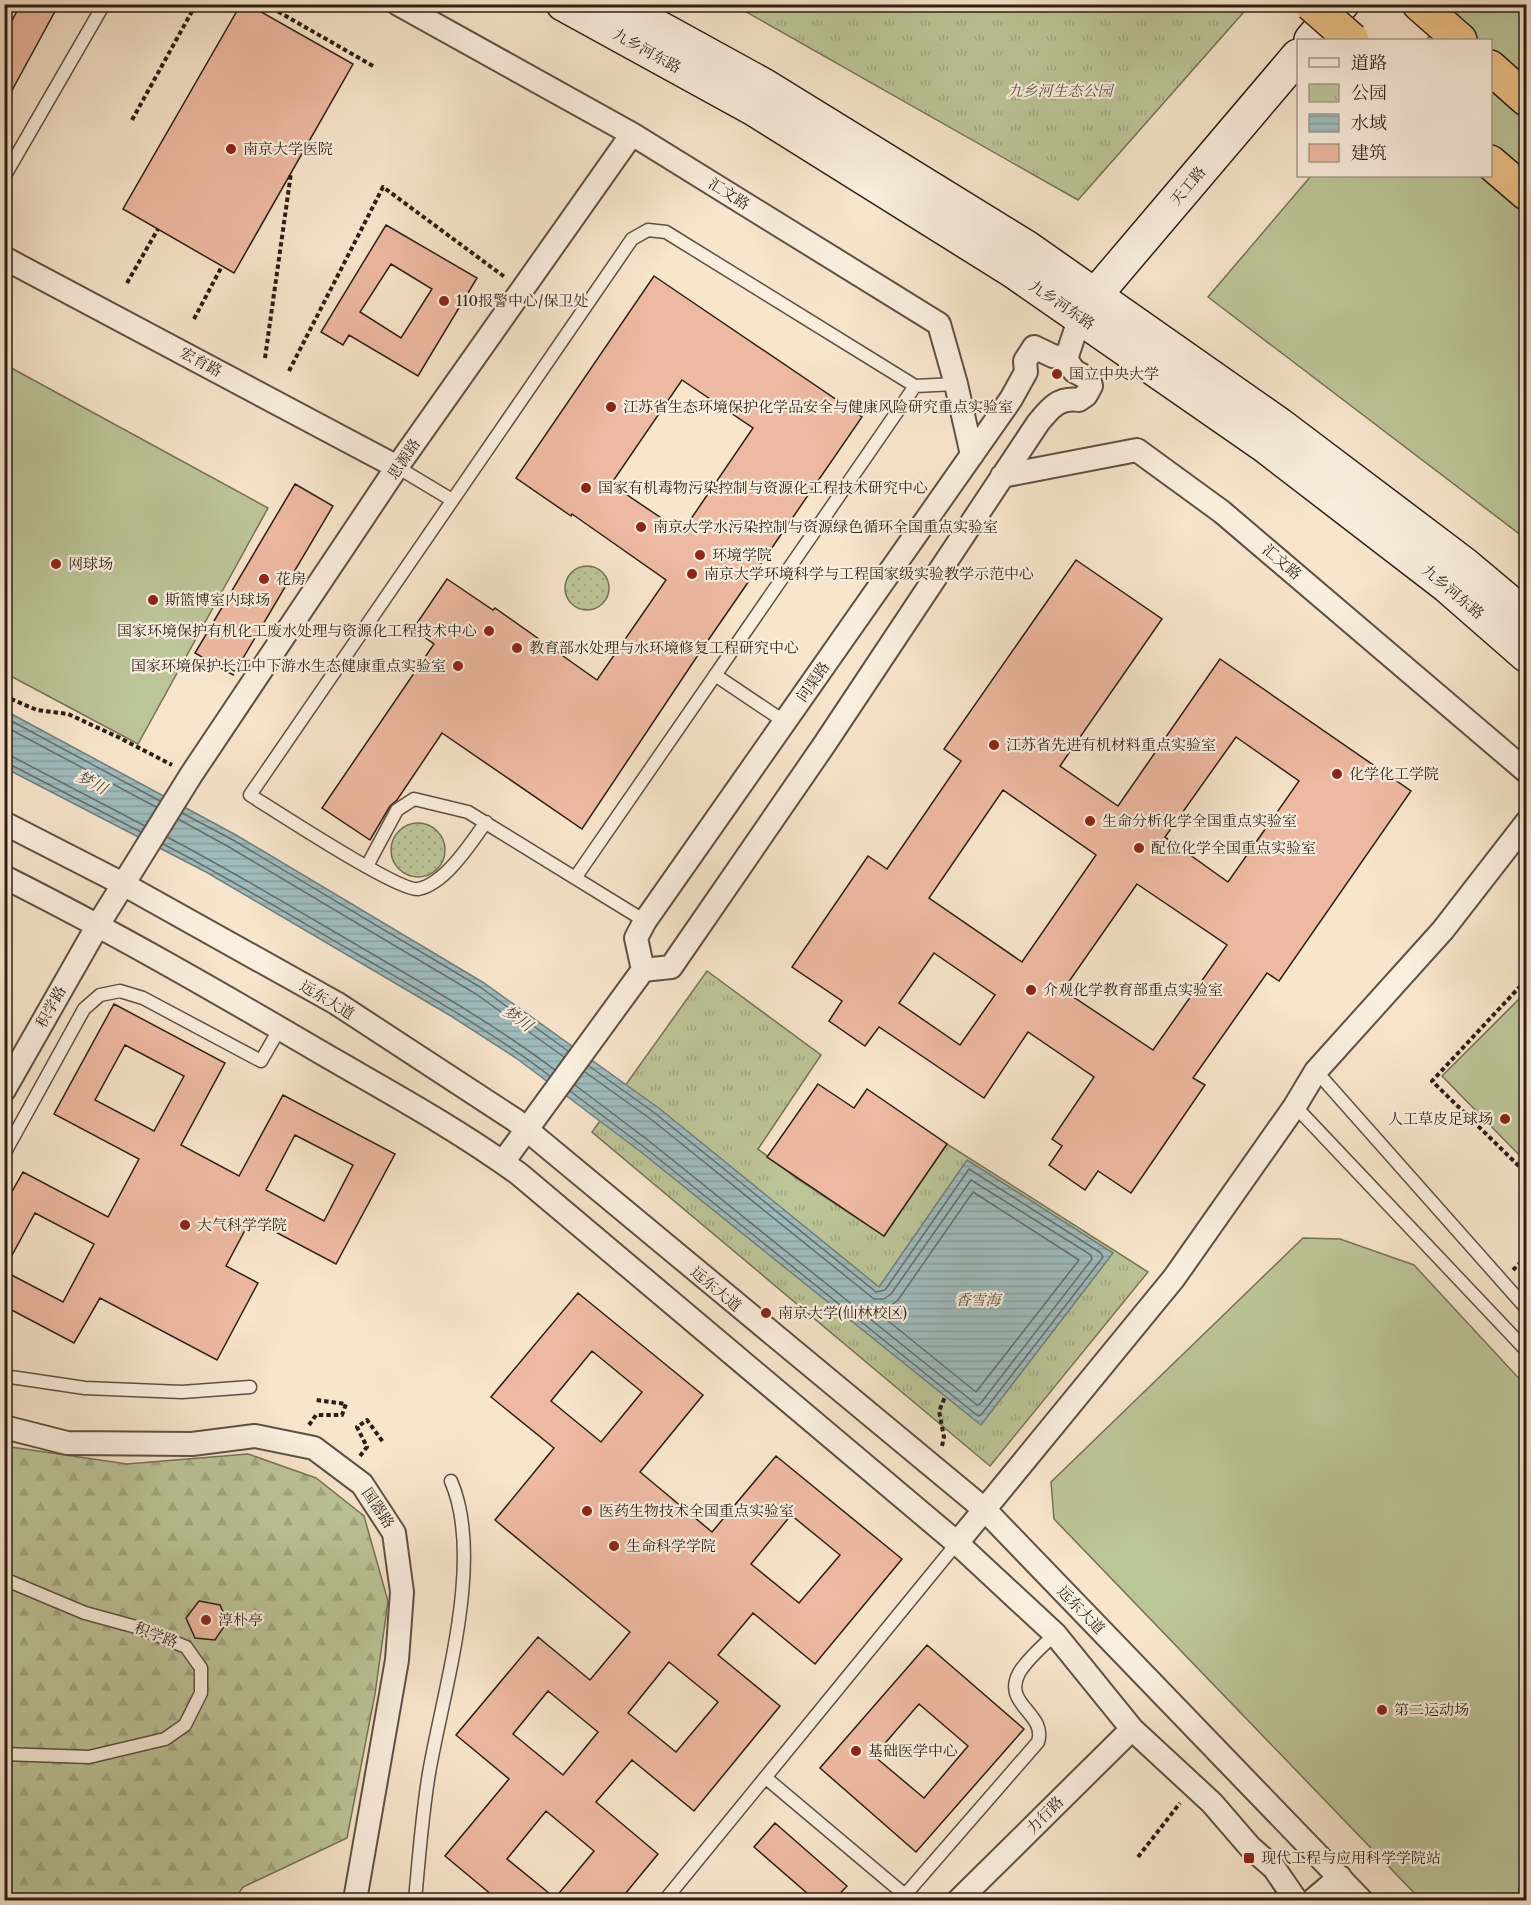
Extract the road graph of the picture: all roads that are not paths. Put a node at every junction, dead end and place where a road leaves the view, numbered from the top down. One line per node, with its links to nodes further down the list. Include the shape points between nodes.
1 (104, 4): 16 (lane)
2 (398, 4): 14 (street, 汇文路)
3 (563, 4): 19 (main road, 九乡河东路, via 754,109 1013,271)
4 (616, 4): 19 (main road, 九乡河东路, via 765,86 1026,247)
5 (1311, 4): 9 (highway, bridge)
6 (1342, 4): 8 (main road)
7 (1419, 4): 10 (highway)
8 (1312, 39)
9 (1351, 39)
10 (1459, 39)
11 (1297, 58): 19 (main road, 天工路)
12 (1492, 68): 13 (highway)
13 (1527, 99)
14 (632, 134): 21 (street, 汇文路, via 939,324); 24 (street, 思源路)
15 (1492, 163): 17 (highway)
16 (4, 177)
17 (1527, 194)
18 (4, 258): 24 (street, 宏育路)
19 (1088, 306): 20 (street); 27 (main road, 九乡河东路, via 1280,425); 28 (main road, 九乡河东路, via 1447,586)
20 (1066, 359): 23 (street, 问渠路, via 1034,347 1011,399); 25 (street, via 1074,370 1089,379 1091,386 1079,400 1069,398 1050,407)
21 (956, 384): 22 (lane); 23 (street, 汇文路)
22 (915, 386): 26 (lane, via 666,232 648,230 632,239); 29 (lane)
23 (972, 455): 30 (street, 问渠路)
24 (397, 467): 26 (lane); 35 (street, 思源路)
25 (1002, 476): 31 (street, 汇文路, via 1137,450 1222,512); 42 (street, via 671,967)
26 (452, 500): 36 (lane, via 250,795)
27 (1527, 616)
28 (1527, 655)
29 (715, 675): 30 (lane); 38 (lane)
30 (786, 722): 40 (street, 问渠路)
31 (1527, 771)
32 (486, 822): 36 (lane, via 437,879 417,889 401,885); 36 (lane, via 468,812 414,799 397,810); 38 (lane)
33 (4, 823): 39 (street, 远东大道)
34 (1527, 823): 44 (street, via 1443,930)
35 (137, 861): 39 (street, 积学路)
36 (367, 866)
37 (4, 877): 41 (street)
38 (575, 878): 40 (lane)
39 (123, 884): 41 (street, 积学路); 47 (street, 远东大道, via 336,1004)
40 (645, 921): 42 (street, 问渠路, via 636,938)
41 (98, 925): 43 (street); 45 (street, 积学路)
42 (643, 970): 47 (street)
43 (280, 1028): 48 (lane, via 261,1061 143,998 120,991 100,995 84,1010); 49 (street)
44 (1317, 1071): 46 (street); 50 (lane)
45 (4, 1090)
46 (1295, 1106): 51 (lane); 56 (street, via 1174,1278)
47 (526, 1130): 49 (street); 56 (street, 远东大道)
48 (4, 1154)
49 (503, 1162): 57 (street)
50 (1527, 1308)
51 (1527, 1350)
52 (4, 1376): 53 (lane, via 85,1389 182,1392)
53 (250, 1387)
54 (4, 1427): 65 (street, 国器路, via 67,1443 192,1444 255,1436 314,1448 362,1484 394,1533 402,1592 397,1660)
55 (451, 1481): 66 (lane, via 458,1497 464,1551 462,1594 429,1774)
56 (984, 1509): 57 (street); 63 (street, 远东大道)
57 (957, 1543): 59 (street); 62 (lane)
58 (4, 1579): 61 (lane, 积学路, via 85,1613 140,1628 186,1647 201,1668 201,1693 185,1725 165,1739 89,1757)
59 (1055, 1634): 60 (street); 64 (lane, via 1019,1674 1015,1688 1019,1702 1039,1725 1038,1742)
60 (1132, 1729): 68 (street, 力行路); 69 (street, via 1212,1803 1274,1868)
61 (4, 1754)
62 (766, 1778): 64 (lane); 67 (lane)
63 (1340, 1877): 70 (street); 71 (street, 远东大道)
64 (902, 1898)
65 (356, 1900)
66 (415, 1900)
67 (665, 1900)
68 (959, 1900)
69 (1296, 1900)
70 (1313, 1900)
71 (1361, 1900)

